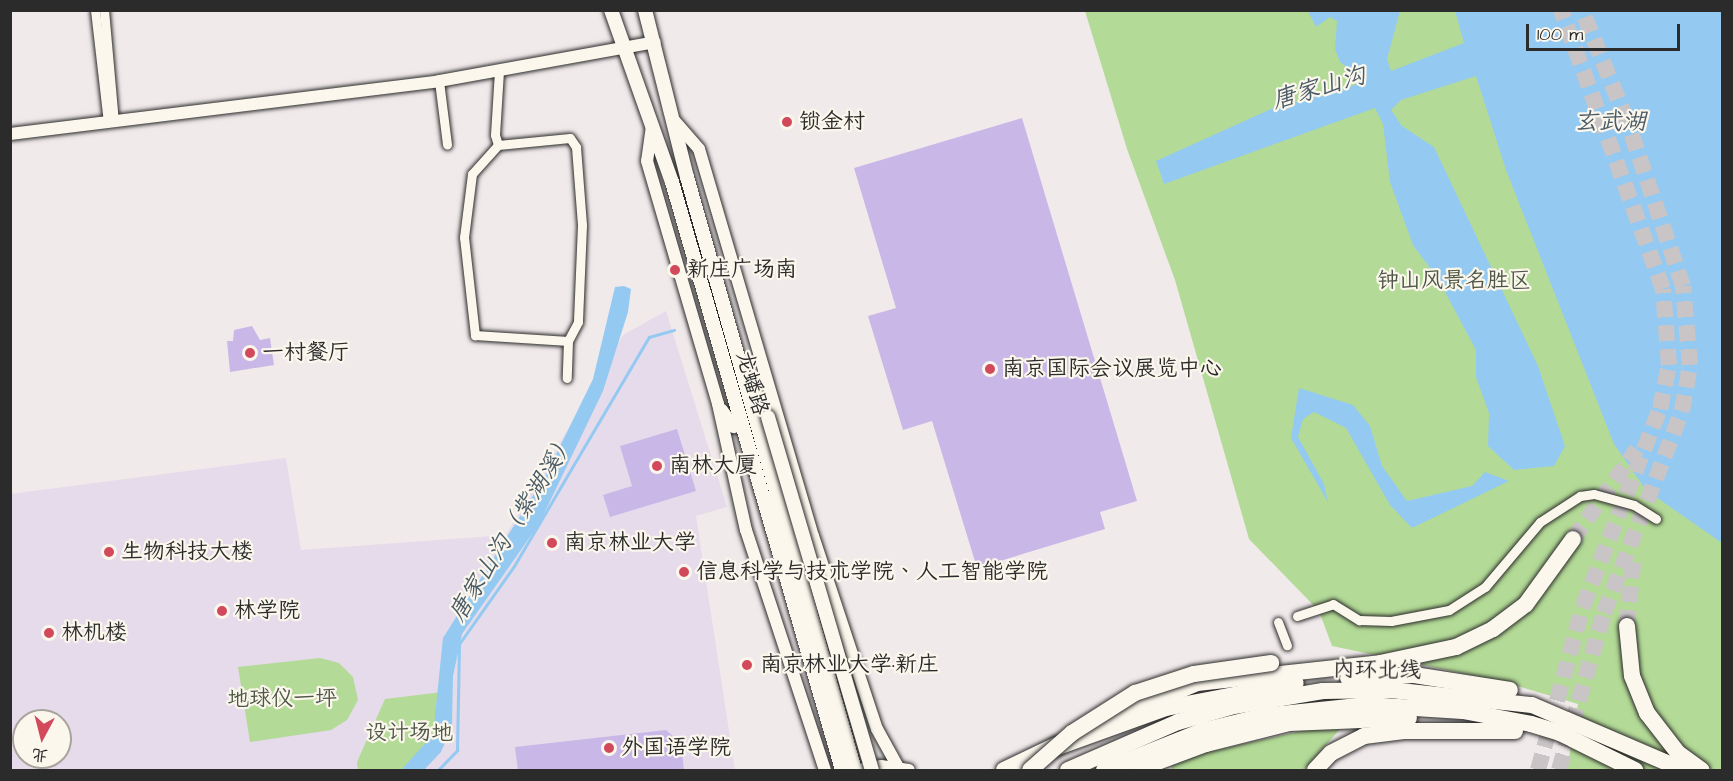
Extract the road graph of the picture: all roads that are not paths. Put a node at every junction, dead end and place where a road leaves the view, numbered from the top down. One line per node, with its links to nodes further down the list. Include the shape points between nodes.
1 (95, 10): 10 (street)
2 (104, 10): 10 (street)
3 (611, 10): 6 (main road, 龙蟠路)
4 (645, 10): 5 (main road, 龙蟠路)
5 (655, 42): 6 (main road); 9 (main road, 龙蟠路)
6 (624, 49): 7 (main road); 11 (main road, 龙蟠路)
7 (499, 71): 8 (main road); 14 (street)
8 (439, 81): 10 (main road); 13 (street)
9 (671, 116): 17 (main road, via 699,149); 37 (main road, 龙蟠路)
10 (111, 122): 12 (main road)
11 (652, 125): 18 (main road, via 647,161); 36 (main road, 龙蟠路, via 668,168)
12 (10, 134)
13 (447, 144)
14 (498, 145): 15 (street, via 570,138 576,147 582,225 578,322); 15 (street, via 472,174 466,227 475,335)
15 (568, 341): 16 (street)
16 (567, 378)
17 (771, 395): 19 (main road); 32 (main road, via 877,729)
18 (718, 404): 20 (main road); 34 (main road, via 746,530)
19 (768, 417): 38 (main road, bridge)
20 (734, 426): 35 (main road)
21 (1656, 519): 23 (street, via 1634,505 1594,494 1580,496 1540,522 1485,587 1449,610 1391,621 1359,620 1333,604)
22 (1573, 539): 27 (highway, via 1539,591 1493,629 1456,647)
23 (1297, 616)
24 (1278, 622): 26 (street)
25 (1627, 627): 45 (highway, via 1632,676 1647,713 1678,753)
26 (1287, 645)
27 (1380, 663): 31 (highway, via 1197,683 1161,694); 31 (highway, bridge, via 1331,659 1194,674 1136,693)
28 (1504, 728): 30 (highway, via 1448,719 1289,723); 33 (highway); 43 (highway, via 1364,736 1331,753)
29 (1599, 734): 31 (highway, via 1526,693 1450,679 1368,676 1251,688 1187,702); 40 (highway, 内环北线, via 1532,705 1497,698 1323,691 1234,706 1178,722); 44 (highway, 内环北线)
30 (1136, 763): 33 (highway, 内环北线, via 1192,734 1263,716 1367,705 1463,711 1560,733); 41 (highway); 42 (highway)
31 (1028, 765): 39 (highway)
32 (904, 769): 37 (main road)
33 (1634, 770)
34 (825, 771)
35 (834, 771)
36 (842, 771)
37 (856, 771)
38 (872, 771)
39 (1004, 771)
40 (1068, 771)
41 (1104, 771)
42 (1116, 771)
43 (1316, 771)
44 (1684, 771)
45 (1701, 771)

